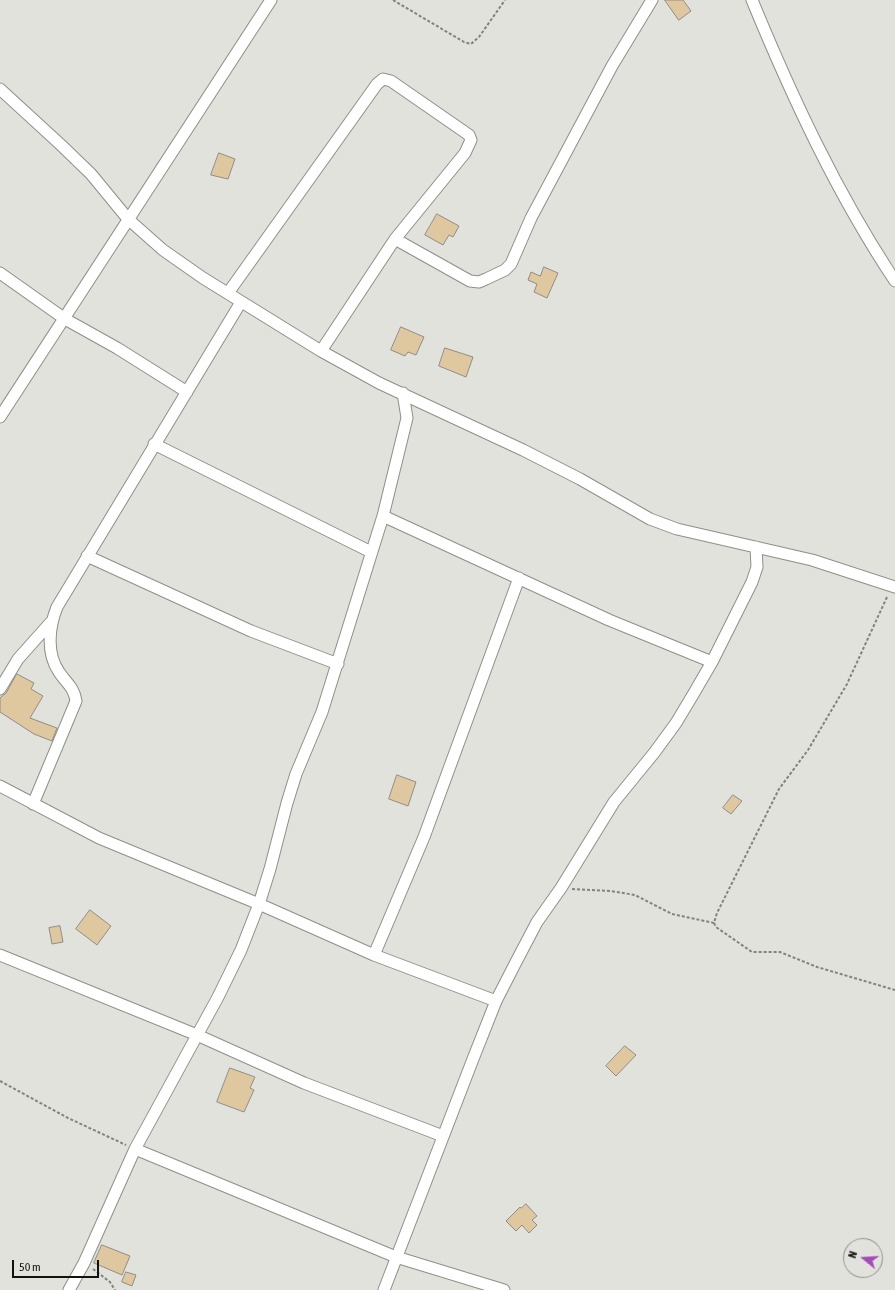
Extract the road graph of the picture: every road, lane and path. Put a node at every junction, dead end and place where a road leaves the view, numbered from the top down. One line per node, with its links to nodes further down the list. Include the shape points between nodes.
1 (271, 0): 7 (street)
2 (393, 0): 3 (path, via 471,44 479,37)
3 (505, 0)
4 (652, 0): 8 (street, via 612,66 531,218 511,264 505,270 478,282 470,281)
5 (752, 0): 10 (street, via 778,62 844,196)
6 (0, 89): 7 (street, via 75,158)
7 (128, 219): 11 (street, via 163,250); 13 (street)
8 (395, 239): 11 (street, via 465,152 471,140 469,135 391,80 383,79 333,144); 14 (street)
9 (0, 273): 13 (street)
10 (895, 282)
11 (228, 293): 12 (street)
12 (240, 302): 14 (street); 15 (street)
13 (65, 319): 15 (street); 17 (street)
14 (321, 351): 16 (street, via 379,383)
15 (187, 392): 18 (street)
16 (403, 393): 19 (street, via 407,418); 20 (street, via 580,479 650,519 677,529)
17 (0, 417)
18 (154, 444): 21 (street); 22 (street)
19 (382, 516): 21 (street); 23 (street)
20 (756, 547): 24 (street, via 812,560); 26 (street, via 757,567 752,582)
21 (371, 552): 27 (street)
22 (88, 556): 25 (street, via 57,607); 27 (street, via 251,631)
23 (519, 578): 26 (street, via 609,620); 35 (street, via 427,830)
24 (894, 587): 33 (path, via 847,684 808,750 779,789)
25 (51, 622): 28 (street, via 18,659); 30 (street, via 54,662 59,673 75,691 76,701)
26 (712, 662): 31 (street, via 676,723 614,802)
27 (338, 664): 32 (street, via 292,789)
28 (0, 689)
29 (0, 786): 30 (street)
30 (33, 804): 32 (street, via 99,838)
31 (561, 888): 33 (path, via 635,895 676,916); 37 (street, via 537,922)
32 (259, 904): 35 (street); 38 (street, via 241,950)
33 (714, 923): 36 (path, via 752,952 780,952 817,967)
34 (0, 955): 38 (street)
35 (374, 955): 37 (street)
36 (895, 990)
37 (496, 1001): 40 (street)
38 (197, 1035): 40 (street, via 304,1083); 41 (street)
39 (0, 1081): 41 (path, via 68,1118)
40 (443, 1136): 42 (street)
41 (135, 1149): 42 (street); 43 (street)
42 (396, 1257): 46 (street); 47 (street)
43 (84, 1263): 44 (street); 45 (path, via 110,1282)
44 (69, 1290)
45 (115, 1290)
46 (384, 1290)
47 (504, 1290)

